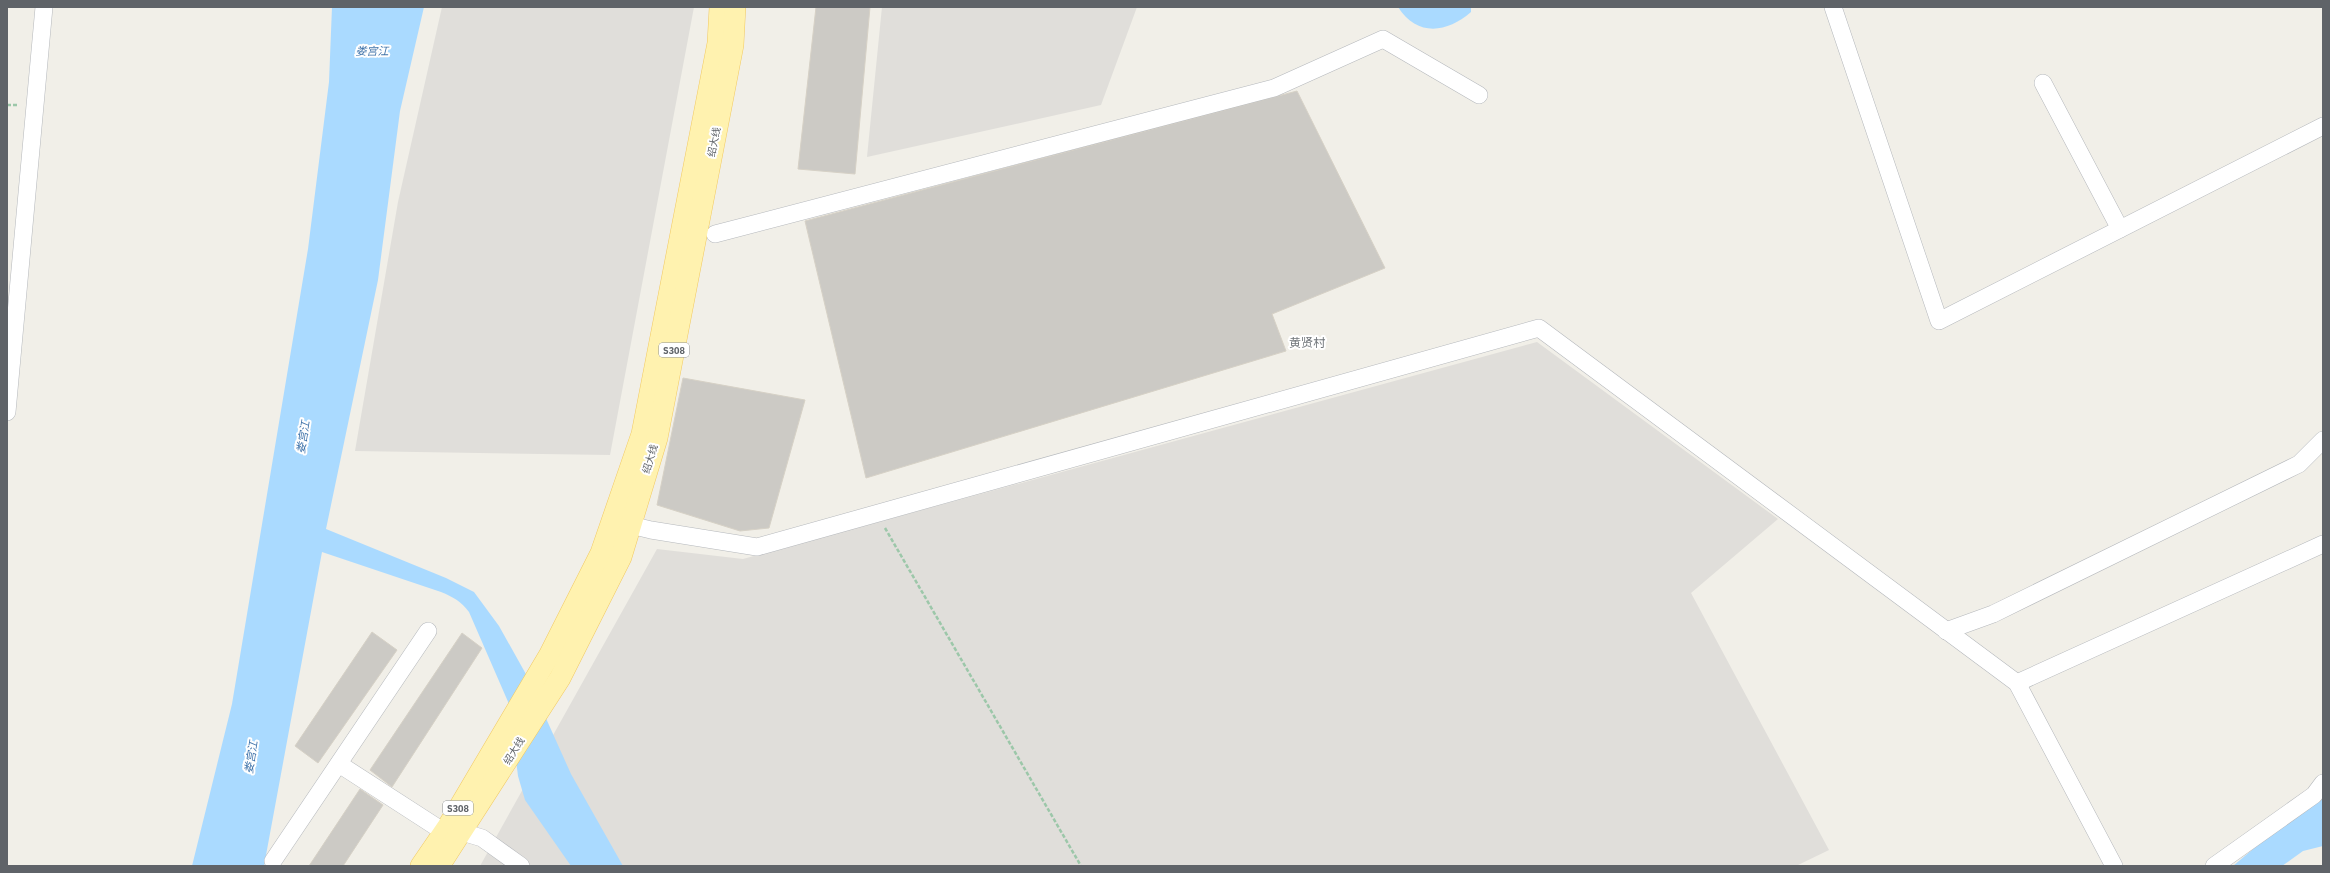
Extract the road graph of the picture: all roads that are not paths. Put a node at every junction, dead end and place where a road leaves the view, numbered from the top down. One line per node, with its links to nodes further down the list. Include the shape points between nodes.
1 (44, 7): 10 (street)
2 (720, 7): 12 (main road, 绍大线 / S308, via 718,43 642,434)
3 (735, 7): 12 (main road, 绍大线 / S308, via 733,45 656,438)
4 (1833, 7): 8 (street, via 1939,321)
5 (2043, 83): 8 (street)
6 (1479, 95): 9 (street, via 1383,39 1274,88)
7 (2323, 126): 8 (street)
8 (2120, 229)
9 (715, 234)
10 (7, 412)
11 (2323, 440): 15 (street, via 2300,464 1993,614)
12 (622, 522): 15 (street, via 757,547 1539,328); 19 (main road, 绍大线 / S308, via 601,553 550,654 493,749); 19 (main road, 绍大线 / S308, via 621,557 560,678 503,769)
13 (2323, 544): 16 (street)
14 (428, 631): 17 (street)
15 (1946, 631): 16 (street)
16 (2017, 683): 24 (street)
17 (339, 764): 19 (street, via 438,828); 20 (street)
18 (2323, 783): 25 (street, via 2314,795)
19 (454, 830): 21 (main road, 绍大线 / S308); 22 (main road, 绍大线 / S308); 23 (street, via 482,838)
20 (273, 861)
21 (422, 866)
22 (439, 866)
23 (521, 866)
24 (2114, 866)
25 (2214, 866)

